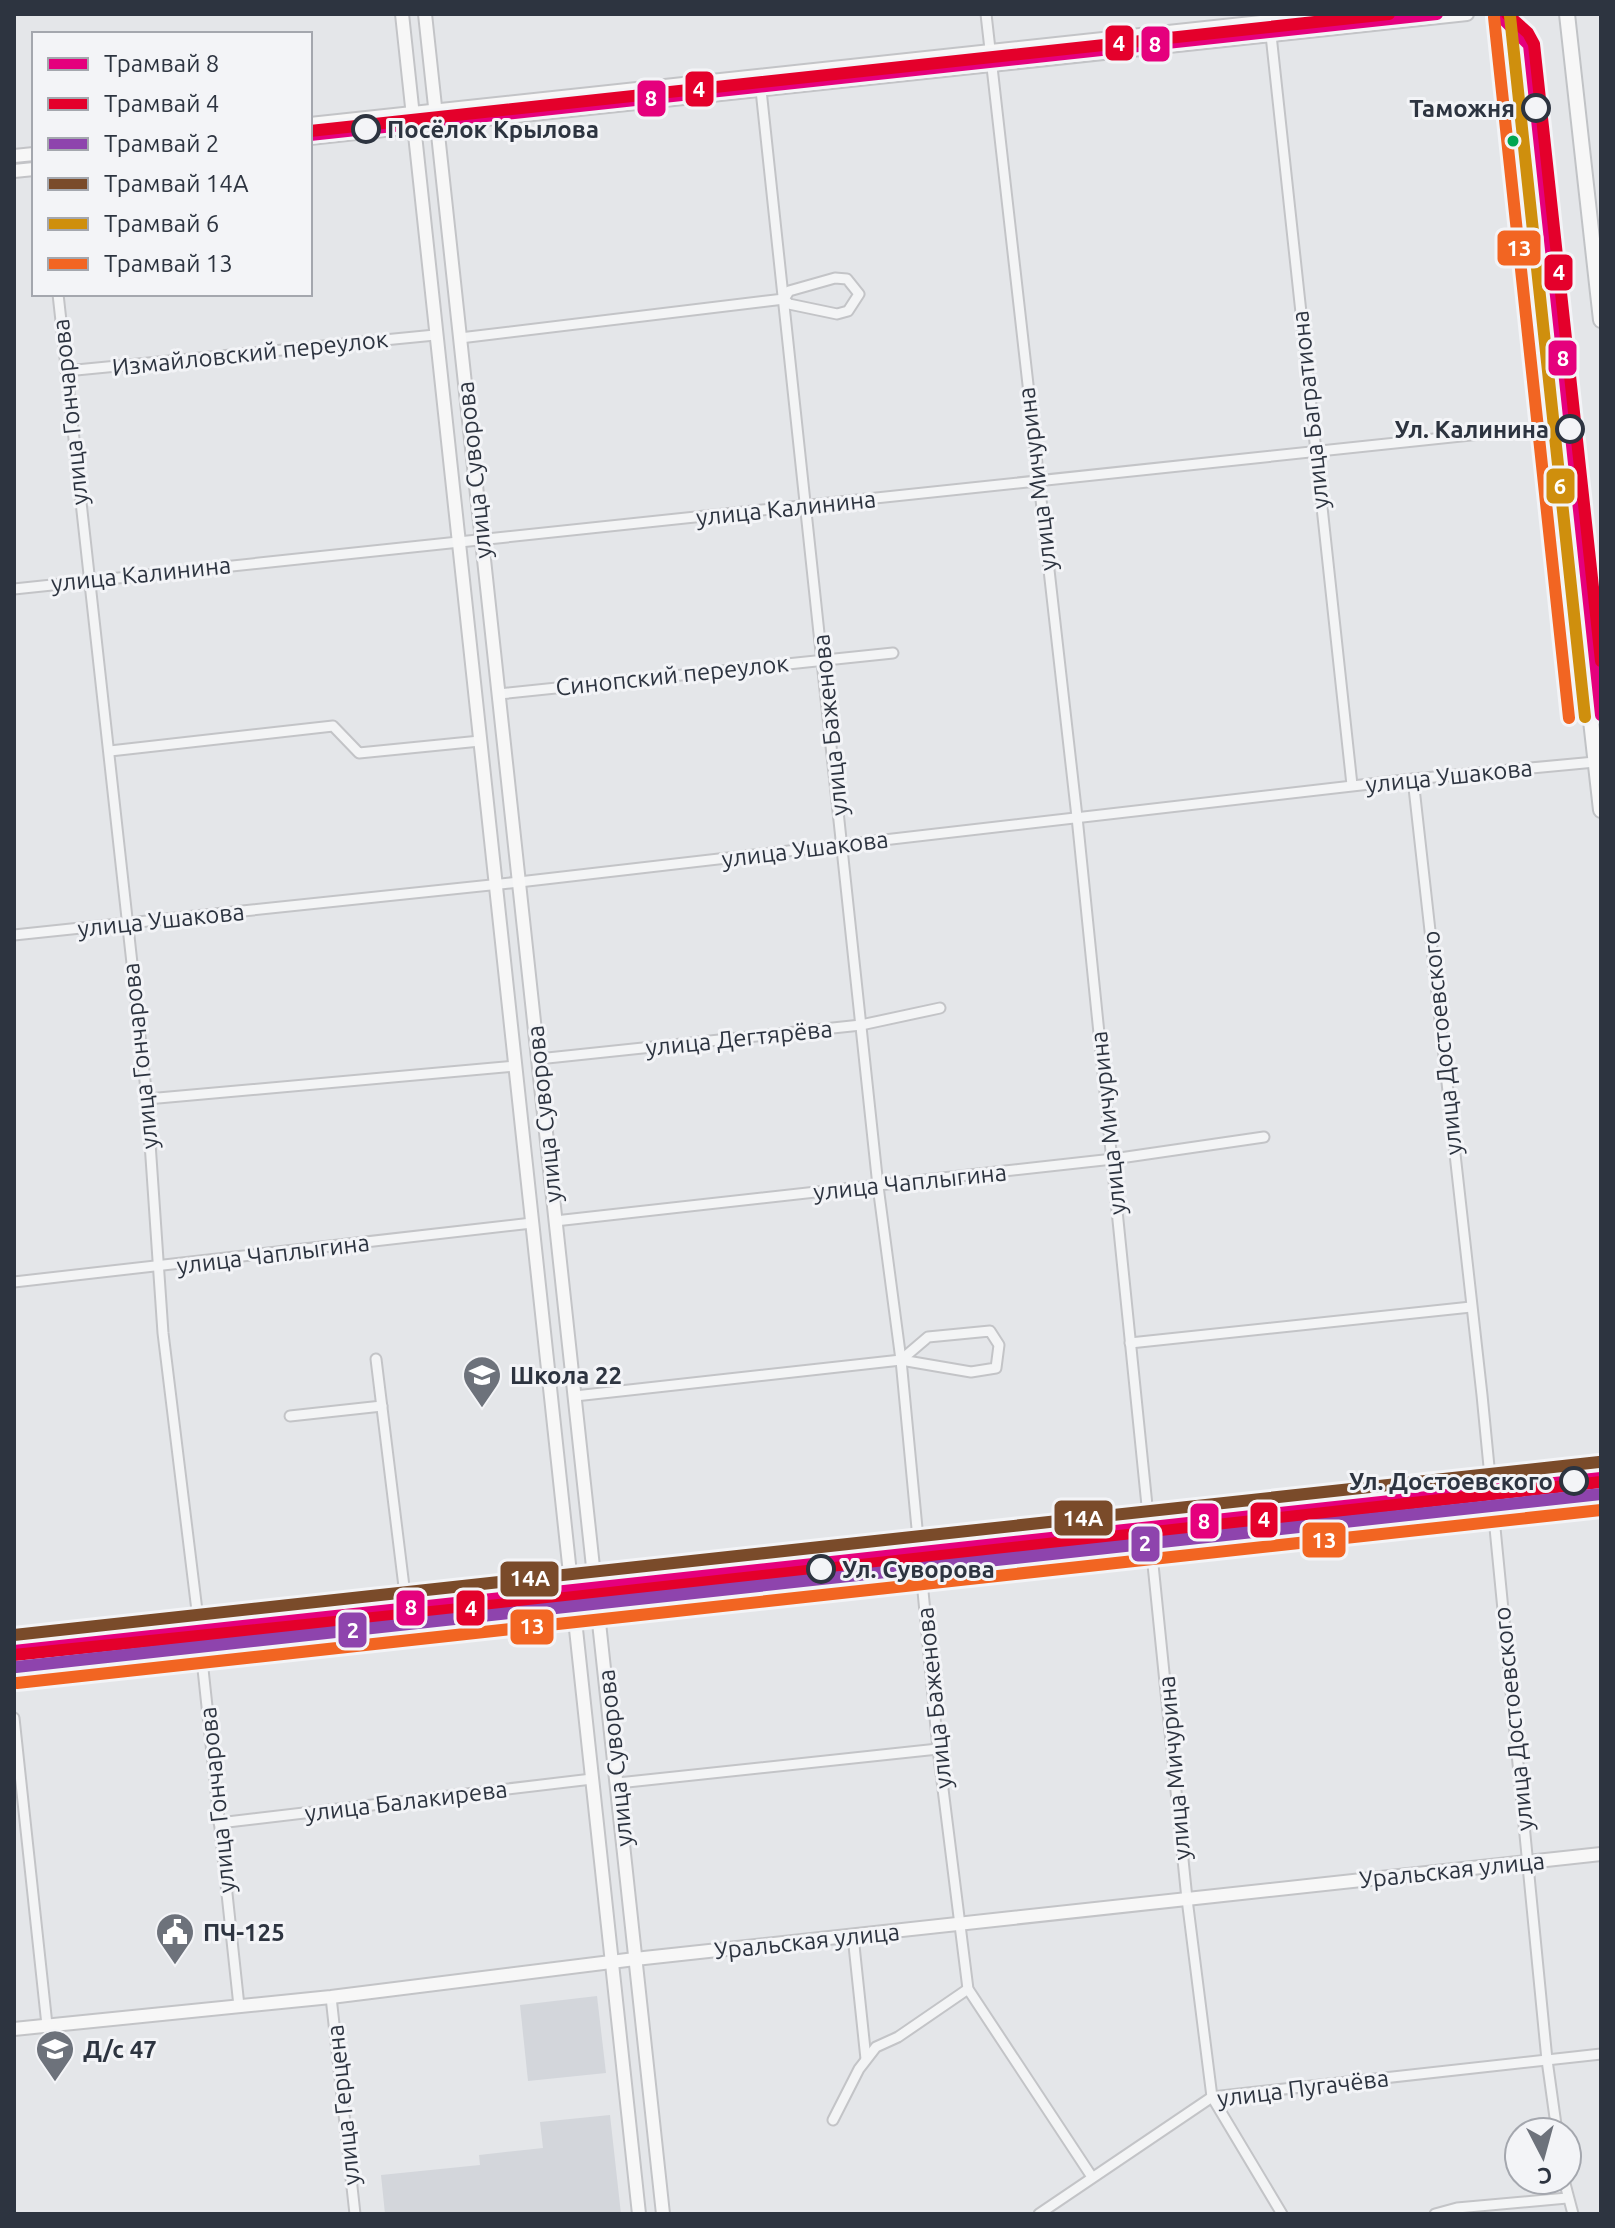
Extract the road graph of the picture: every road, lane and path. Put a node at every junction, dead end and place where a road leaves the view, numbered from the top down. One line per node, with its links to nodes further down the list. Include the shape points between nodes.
1 (402, 14): 13 (main road, улица Суворова)
2 (425, 14): 12 (main road, улица Суворова)
3 (986, 14): 9 (street, улица Мичурина)
4 (1333, 14): 9 (main road)
5 (1467, 14): 8 (main road)
6 (1512, 14): 23 (main road)
7 (1567, 14): 16 (main road)
8 (1271, 35): 10 (main road); 24 (street, улица Багратиона)
9 (989, 51): 10 (street, улица Мичурина); 12 (main road)
10 (990, 66): 11 (main road); 25 (street, улица Мичурина)
11 (761, 90): 12 (main road); 18 (street, улица Баженова)
12 (436, 118): 13 (main road); 21 (main road, улица Суворова)
13 (413, 120): 14 (main road); 15 (main road); 20 (main road, улица Суворова)
14 (312, 124)
15 (312, 138)
16 (1595, 210): 19 (main road)
17 (58, 296): 22 (street, улица Гончарова)
18 (784, 299): 18 (street, via 789,291 835,278 847,279 859,294 848,311 837,314); 21 (street); 26 (street, улица Баженова)
19 (1601, 320)
20 (435, 335): 22 (street, Измайловский переулок); 28 (main road, улица Суворова)
21 (460, 338): 27 (main road, улица Суворова)
22 (66, 371): 29 (street, улица Гончарова)
23 (1557, 426): 24 (street, улица Калинина); 36 (main road)
24 (1315, 451): 25 (street, улица Калинина); 38 (street, улица Багратиона)
25 (1037, 478): 26 (street, улица Калинина); 40 (street, улица Мичурина)
26 (806, 507): 27 (street, улица Калинина); 32 (street, улица Баженова)
27 (482, 538): 28 (street, улица Калинина); 33 (main road, улица Суворова)
28 (460, 540): 29 (street, улица Калинина); 34 (main road, улица Суворова)
29 (88, 580): 30 (street, улица Калинина); 35 (street, улица Гончарова)
30 (14, 589)
31 (893, 653): 32 (street, Синопский переулок)
32 (823, 658): 33 (street, Синопский переулок); 41 (street, улица Баженова)
33 (499, 694): 42 (main road, улица Суворова)
34 (480, 741): 35 (street, via 359,753 333,726); 43 (main road, улица Суворова)
35 (110, 751): 44 (street, улица Гончарова)
36 (1595, 762): 37 (street, улица Ушакова); 39 (main road)
37 (1413, 779): 38 (street, улица Ушакова); 58 (street, улица Достоевского)
38 (1352, 785): 40 (street, улица Ушакова)
39 (1601, 810)
40 (1077, 817): 41 (street, улица Ушакова); 52 (street, улица Мичурина)
41 (843, 845): 42 (street, улица Ушакова); 47 (street, улица Баженова)
42 (519, 882): 43 (street, улица Ушакова); 48 (main road, улица Суворова)
43 (496, 885): 44 (street, улица Ушакова); 49 (main road, улица Суворова)
44 (127, 923): 45 (street, улица Ушакова); 50 (street, улица Гончарова)
45 (14, 935)
46 (940, 1008): 47 (street, улица Дегтярёва)
47 (861, 1025): 48 (street, улица Дегтярёва); 53 (street, улица Баженова)
48 (538, 1059): 54 (main road, улица Суворова)
49 (515, 1066): 50 (street); 55 (main road, улица Суворова)
50 (147, 1099): 56 (street, улица Гончарова)
51 (1264, 1137): 52 (street, улица Чаплыгина)
52 (1113, 1159): 53 (street, улица Чаплыгина); 59 (street, улица Мичурина)
53 (878, 1186): 54 (street, улица Чаплыгина); 61 (street, улица Баженова)
54 (555, 1221): 62 (main road, улица Суворова)
55 (532, 1223): 56 (street, улица Чаплыгина); 74 (main road, улица Суворова)
56 (157, 1268): 57 (street, улица Чаплыгина); 78 (street, улица Гончарова)
57 (14, 1282)
58 (1471, 1307): 59 (street); 66 (street, улица Достоевского)
59 (1130, 1343): 69 (street, улица Мичурина)
60 (376, 1359): 63 (street)
61 (901, 1360): 61 (street, via 971,1372 996,1368 999,1345 990,1331 928,1337); 62 (street); 71 (street, улица Баженова)
62 (575, 1396): 73 (main road, улица Суворова)
63 (382, 1406): 64 (street); 77 (street)
64 (290, 1416)
65 (1601, 1466): 66 (main road)
66 (1491, 1479): 68 (street, улица Достоевского); 69 (main road)
67 (1601, 1486): 68 (main road)
68 (1491, 1498): 70 (main road); 88 (street, улица Достоевского)
69 (1151, 1519): 70 (street, улица Мичурина); 71 (main road)
70 (1152, 1536): 72 (main road); 89 (street, улица Мичурина)
71 (919, 1545): 72 (street, улица Баженова); 73 (main road)
72 (921, 1562): 75 (main road); 83 (street, улица Баженова)
73 (595, 1582): 74 (main road); 75 (main road, улица Суворова)
74 (572, 1585): 76 (main road, улица Суворова); 77 (main road)
75 (597, 1598): 76 (main road); 85 (main road, улица Суворова)
76 (573, 1601): 79 (main road); 84 (main road, улица Суворова)
77 (406, 1603): 78 (main road)
78 (199, 1627): 80 (main road)
79 (200, 1641): 81 (main road); 86 (street, улица Гончарова)
80 (14, 1647)
81 (14, 1660)
82 (14, 1718): 97 (street)
83 (938, 1749): 85 (street); 90 (street, улица Баженова)
84 (592, 1779): 86 (street, улица Балакирева); 93 (main road, улица Суворова)
85 (618, 1783): 92 (main road, улица Суворова)
86 (219, 1823): 96 (street, улица Гончарова)
87 (1601, 1854): 88 (main road, Уральская улица)
88 (1528, 1862): 89 (main road, Уральская улица); 101 (street, улица Достоевского)
89 (1187, 1899): 90 (main road, Уральская улица); 102 (street, улица Мичурина)
90 (958, 1924): 91 (main road, Уральская улица); 94 (street, улица Баженова)
91 (853, 1936): 92 (main road, Уральская улица); 100 (street)
92 (635, 1959): 93 (main road, Уральская улица); 110 (main road, улица Суворова)
93 (612, 1963): 95 (main road, Уральская улица); 109 (main road, улица Суворова)
94 (968, 1989): 100 (street, via 876,2047); 105 (street, улица Баженова)
95 (331, 1997): 96 (main road, Уральская улица); 108 (street, улица Герцена)
96 (239, 2006): 97 (main road, Уральская улица)
97 (47, 2025): 98 (main road, Уральская улица)
98 (14, 2029)
99 (1601, 2054): 101 (street, улица Пугачёва)
100 (866, 2059): 104 (street)
101 (1547, 2060): 102 (street, улица Пугачёва); 103 (street, улица Достоевского)
102 (1212, 2097): 105 (street, улица Пугачёва); 112 (street, улица Мичурина)
103 (1555, 2116)
104 (833, 2120)
105 (1092, 2177): 107 (street, улица Пугачёва)
106 (1567, 2198): 113 (street); 114 (street)
107 (1051, 2211): 111 (street, улица Пугачёва)
108 (355, 2214)
109 (639, 2214)
110 (663, 2214)
111 (1039, 2214)
112 (1282, 2214)
113 (1435, 2214)
114 (1573, 2214)

